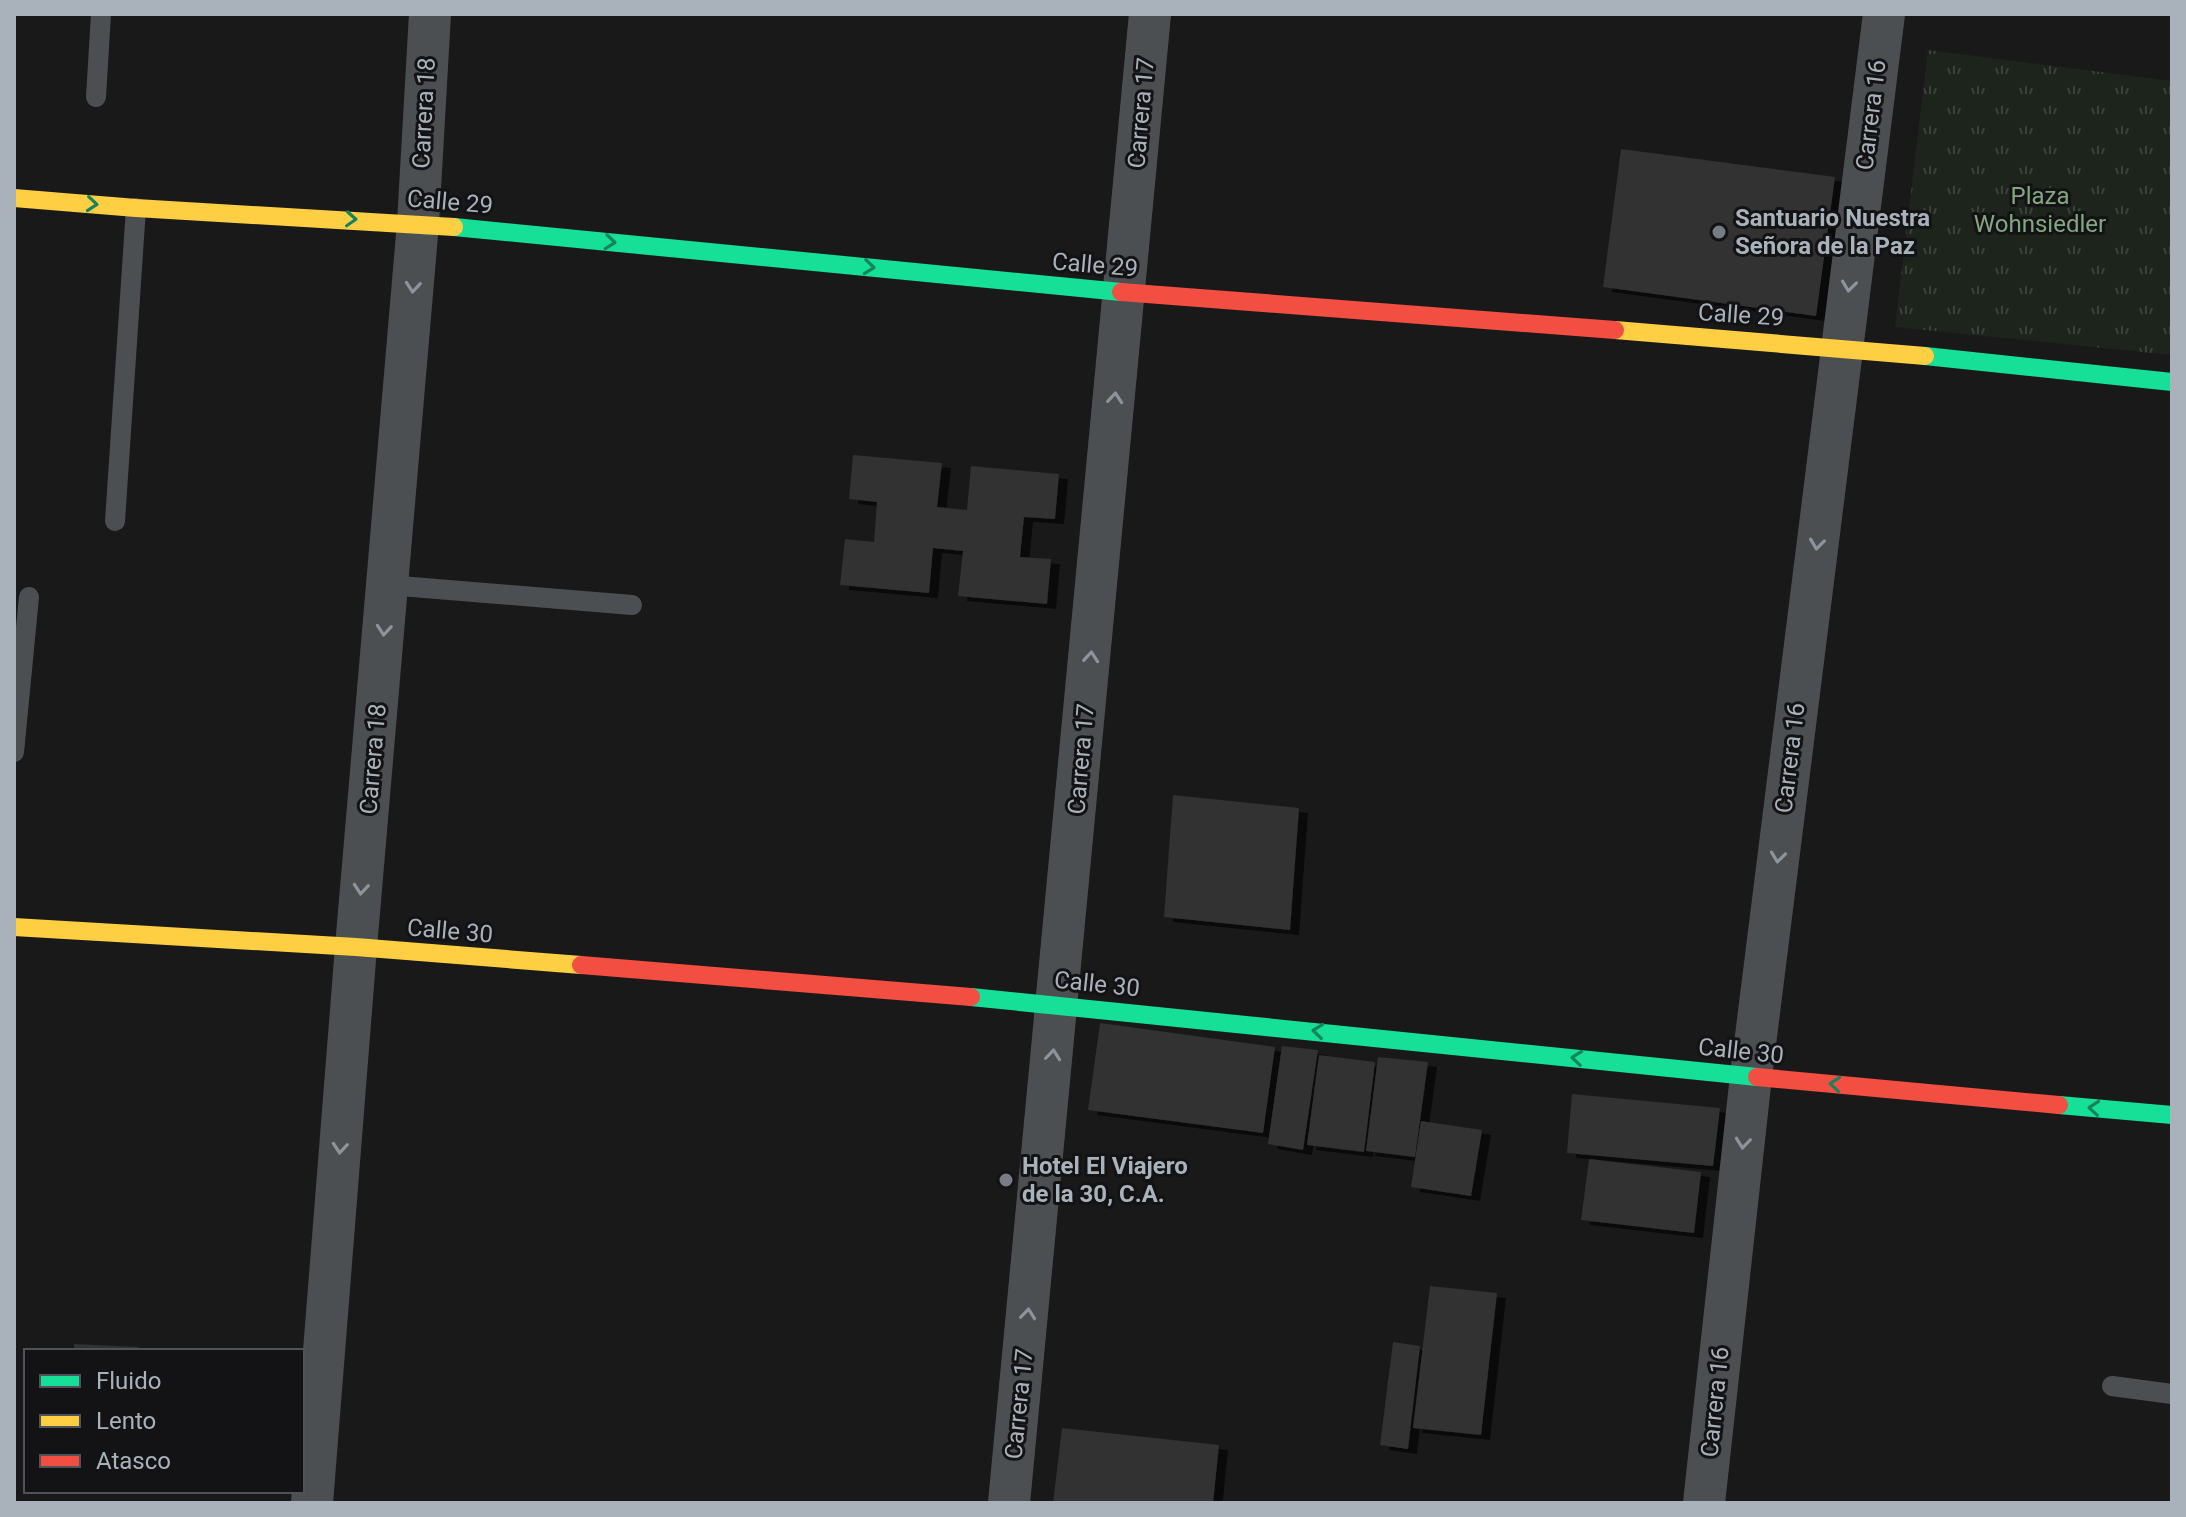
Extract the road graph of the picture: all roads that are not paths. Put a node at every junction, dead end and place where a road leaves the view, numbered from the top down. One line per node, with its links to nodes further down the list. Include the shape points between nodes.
1 (101, 14): 5 (lane)
2 (430, 14): 8 (street, Carrera 18)
3 (1150, 14): 9 (street, Carrera 17)
4 (1884, 14): 10 (street, Carrera 16, one-way to 10)
5 (96, 97)
6 (14, 198): 7 (street, Calle 29, one-way to 7)
7 (136, 208): 8 (street, Calle 29, one-way to 8); 12 (lane)
8 (418, 223): 9 (street, Calle 29, one-way to 9); 13 (street, Carrera 18, one-way to 13)
9 (1125, 292): 10 (street, Calle 29); 19 (street, Carrera 17, one-way to 9)
10 (1841, 347): 11 (street, Calle 29); 20 (street, Carrera 16, one-way to 20)
11 (2172, 382)
12 (115, 521)
13 (388, 585): 15 (lane); 18 (street, Carrera 18, one-way to 18)
14 (29, 597): 16 (lane)
15 (632, 605)
16 (14, 752)
17 (14, 927): 18 (street, Calle 30)
18 (356, 947): 19 (street, Calle 30); 24 (street, Carrera 18, one-way to 24)
19 (1058, 1004): 20 (street, Calle 30, one-way to 19); 25 (street, Carrera 17, one-way to 19)
20 (1751, 1076): 21 (street, Calle 30, one-way to 20); 26 (street, Carrera 16, one-way to 26)
21 (2172, 1115)
22 (2112, 1386): 23 (lane)
23 (2172, 1394)
24 (312, 1503)
25 (1009, 1503)
26 (1704, 1503)

